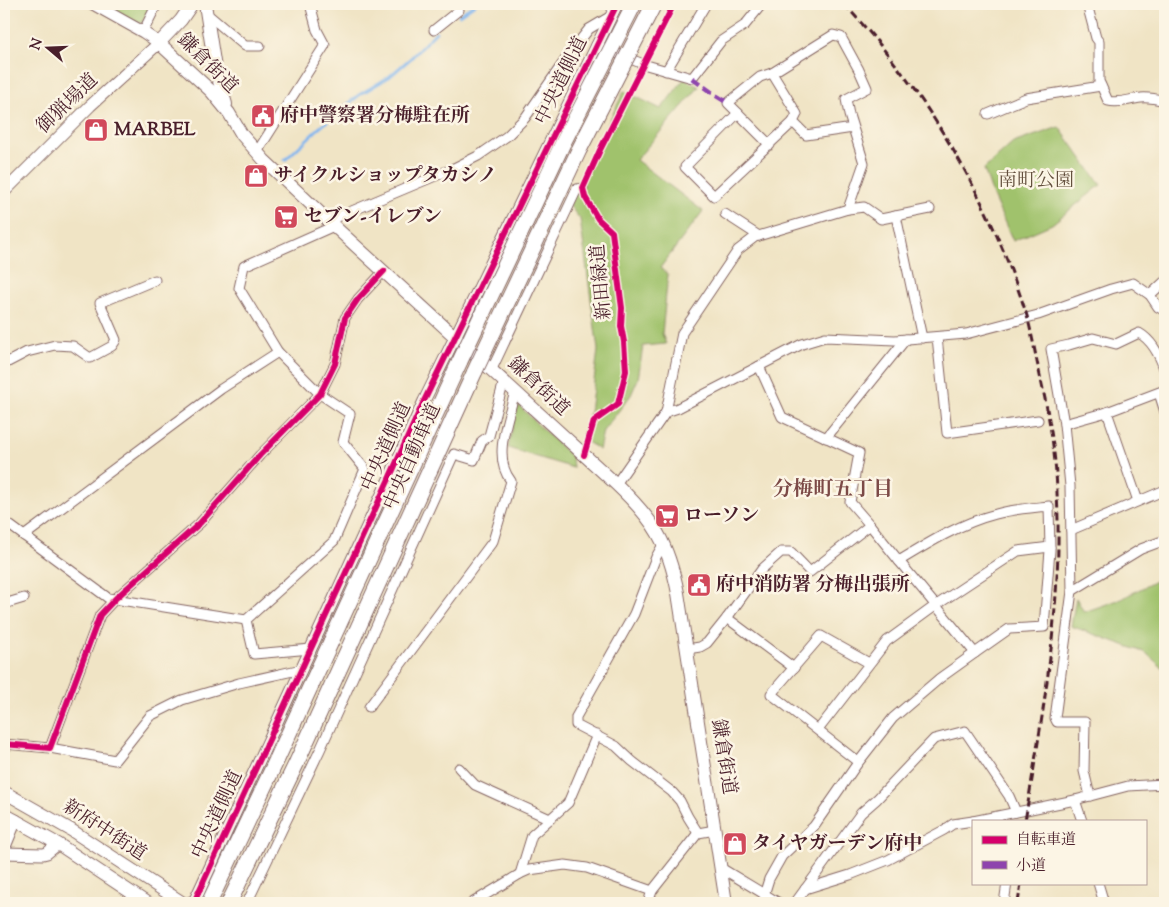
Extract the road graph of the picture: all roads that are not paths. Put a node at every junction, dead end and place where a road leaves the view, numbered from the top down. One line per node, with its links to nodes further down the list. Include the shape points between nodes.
1 (93, 4): 15 (street)
2 (157, 4): 15 (street)
3 (192, 4): 16 (main road, 鎌倉街道)
4 (310, 4): 29 (street, via 325,45)
5 (617, 4): 13 (street, 中央道側道)
6 (634, 4): 119 (highway, 中央自動車道, bridge, via 563,143 464,352)
7 (654, 4): 120 (highway, 中央自動車道, bridge, via 575,159 470,380 296,764)
8 (706, 4): 19 (street)
9 (762, 4): 19 (street, via 745,25 721,41 692,78)
10 (1087, 4): 21 (street, via 1099,42)
11 (205, 8): 18 (street, via 245,46); 23 (main road, via 215,68)
12 (459, 10): 14 (street)
13 (611, 16): 17 (street, 中央道側道); 36 (street, via 589,29 525,118 507,136 452,169)
14 (434, 30)
15 (143, 32): 16 (street)
16 (159, 43): 23 (main road, 鎌倉街道); 31 (street, 御猟場道)
17 (596, 45): 19 (street); 43 (street, 中央道側道)
18 (260, 46)
19 (666, 71)
20 (772, 73): 24 (street, via 760,77 728,103); 26 (street, via 797,114); 27 (street, via 833,35 840,37 867,88 846,98)
21 (1101, 86): 22 (street, via 1108,101 1116,103 1140,98); 25 (street, via 1026,98)
22 (1165, 101)
23 (229, 113): 29 (main road, 鎌倉街道)
24 (738, 113): 28 (street); 28 (street, via 685,167 714,196)
25 (988, 114)
26 (794, 122): 27 (street, via 806,135); 28 (street)
27 (853, 128): 32 (street, via 864,162)
28 (770, 145)
29 (257, 152): 36 (main road, 鎌倉街道)
30 (583, 188): 50 (street, via 577,189)
31 (4, 192)
32 (848, 209): 35 (street, via 864,207 881,219); 37 (street)
33 (930, 209): 35 (street)
34 (725, 214): 37 (street)
35 (896, 216): 45 (street)
36 (331, 223): 38 (main road, 鎌倉街道); 47 (street, via 244,266 240,288)
37 (759, 236): 56 (street, via 738,250 682,333)
38 (384, 271): 43 (main road, 鎌倉街道); 55 (street, via 345,318 335,364)
39 (155, 280): 48 (street, via 100,303 116,340 112,346 90,358 72,346 55,345 27,352)
40 (1165, 281): 41 (street)
41 (1150, 295): 42 (street); 44 (street, via 1133,283 1032,317 966,334)
42 (1165, 311)
43 (455, 336): 50 (main road, 鎌倉街道); 80 (street, 中央道側道)
44 (937, 337): 45 (street); 59 (street, via 947,433)
45 (922, 338): 46 (street)
46 (906, 339): 49 (street, via 825,337 802,344); 61 (street)
47 (278, 352): 55 (street); 68 (street, via 221,389)
48 (4, 364)
49 (760, 366): 56 (street); 61 (street, via 782,417)
50 (492, 370): 52 (main road, 鎌倉街道)
51 (1165, 371): 60 (street, via 1148,337 1139,333 1116,344 1092,338 1051,349)
52 (504, 381): 53 (main road, 鎌倉街道); 121 (street, via 489,436 482,441 474,460 454,454)
53 (515, 392): 62 (main road, 鎌倉街道); 86 (street, via 504,436 502,462 511,481 493,541)
54 (1162, 392): 57 (street); 58 (street)
55 (320, 394): 75 (street, via 200,523); 79 (street, via 350,414 343,442 365,469 334,540)
56 (666, 412): 62 (street)
57 (1107, 412): 60 (street); 64 (street)
58 (1165, 412)
59 (1038, 420)
60 (1064, 424): 67 (street)
61 (826, 438): 66 (street, via 859,453 850,502)
62 (616, 484): 70 (main road, 鎌倉街道, via 647,516)
63 (1165, 490): 64 (street)
64 (1138, 501): 67 (street)
65 (4, 521): 68 (street)
66 (870, 526): 72 (street); 78 (street, via 810,572 791,552 781,552 762,569)
67 (1070, 530): 73 (street)
68 (24, 536): 75 (street)
69 (1165, 540): 73 (street, via 1141,549)
70 (664, 543): 81 (main road, 鎌倉街道, via 672,564); 88 (street, via 634,614 576,718 576,725)
71 (1050, 547): 72 (street, via 1049,506 994,514 947,532); 77 (street, via 1018,551); 82 (street, via 1044,627 1009,629)
72 (899, 561): 77 (street)
73 (1072, 590): 95 (street, via 1055,718 1057,722 1085,722 1084,771)
74 (24, 598): 76 (street)
75 (114, 600): 79 (street); 90 (street, via 100,615)
76 (4, 604)
77 (935, 606): 82 (street); 83 (street, via 887,641)
78 (728, 618): 81 (street, via 707,643); 84 (street)
79 (246, 620): 80 (street, via 254,654)
80 (311, 649): 85 (street, 中央道側道)
81 (687, 650): 104 (main road, 鎌倉街道)
82 (975, 653): 91 (street, via 893,718)
83 (869, 663): 84 (street, via 822,636); 87 (street)
84 (794, 668): 87 (street, via 770,694)
85 (302, 670): 90 (street, via 239,683 182,700 150,716 115,760); 118 (street, 中央道側道, via 199,892)
86 (369, 707)
87 (818, 730): 91 (street)
88 (597, 735): 99 (street, via 568,803); 105 (street, via 616,746 676,796)
89 (4, 744): 90 (street)
90 (50, 748)
91 (858, 762): 115 (street, via 814,826 782,856 769,878)
92 (459, 768): 99 (street, via 474,785)
93 (1165, 784): 95 (street, via 1128,786)
94 (4, 792): 117 (main road, 新府中街道, via 71,830)
95 (1090, 796): 96 (street)
96 (1075, 800): 98 (street); 102 (street)
97 (4, 814): 100 (main road, 新府中街道)
98 (1017, 815): 101 (street); 113 (street, via 1009,796 965,731 934,739 860,813)
99 (550, 819): 110 (street, via 532,835)
100 (16, 820): 106 (main road, 新府中街道); 107 (street)
101 (980, 820)
102 (1082, 820)
103 (972, 821): 113 (street, via 953,824 888,860)
104 (715, 830): 105 (street); 109 (main road, 鎌倉街道)
105 (698, 833): 114 (street)
106 (58, 844): 108 (street, via 43,854); 116 (main road, 新府中街道)
107 (4, 849)
108 (4, 853)
109 (721, 868): 115 (street); 124 (main road, 鎌倉街道)
110 (520, 874): 114 (street, via 566,865 587,868); 122 (street)
111 (1007, 884): 127 (street)
112 (1098, 884): 128 (street)
113 (805, 889): 126 (street)
114 (652, 891): 123 (street)
115 (764, 895): 125 (street)
116 (147, 903)
117 (183, 903)
118 (189, 903)
119 (209, 903)
120 (229, 903)
121 (247, 903)
122 (472, 903)
123 (648, 903)
124 (726, 903)
125 (779, 903)
126 (794, 903)
127 (1004, 903)
128 (1104, 903)

